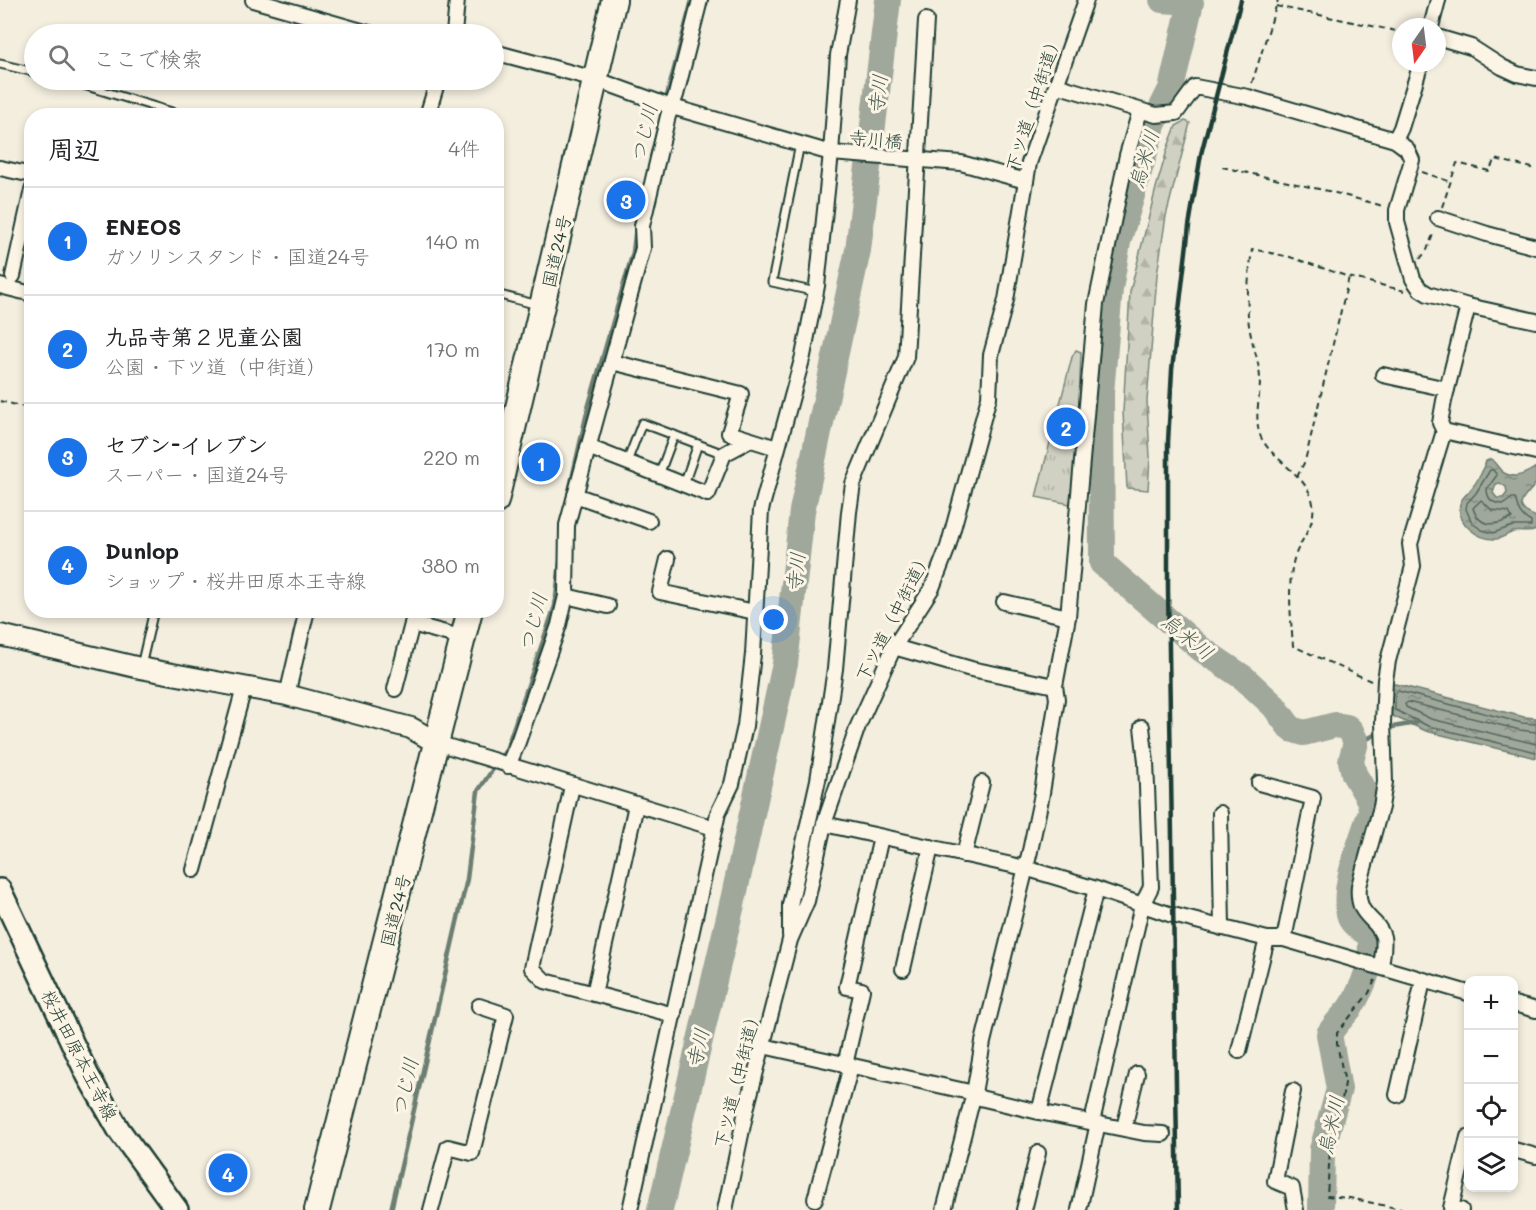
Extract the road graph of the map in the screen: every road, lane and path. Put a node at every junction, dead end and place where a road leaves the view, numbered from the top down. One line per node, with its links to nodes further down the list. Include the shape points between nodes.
1 (253, 0): 12 (street)
2 (457, 0): 13 (street)
3 (614, 0): 21 (highway, 国道24号)
4 (700, 0): 26 (street)
5 (848, 0): 32 (street, via 838,55)
6 (1086, 0): 22 (street, 下ツ道（中街道）)
7 (1278, 0): 9 (path)
8 (1438, 0): 10 (street)
9 (1276, 6): 14 (path); 25 (path)
10 (1433, 18)
11 (926, 20): 33 (street)
12 (337, 24)
13 (455, 24)
14 (1392, 30)
15 (1446, 40): 20 (street, via 1471,47 1517,74)
16 (504, 55): 21 (street, 寺川橋)
17 (0, 64): 18 (lane)
18 (24, 70)
19 (1418, 72): 30 (street)
20 (1536, 78)
21 (595, 79): 26 (street, 寺川橋); 54 (highway, 国道24号)
22 (1056, 85): 29 (street); 39 (street, 下ツ道（中街道）)
23 (100, 90): 27 (lane)
24 (435, 90): 28 (street)
25 (1248, 98): 29 (street, via 1195,87 1176,113 1164,116); 30 (street)
26 (668, 106): 31 (street, 寺川橋); 56 (street, via 642,226 643,248)
27 (159, 108)
28 (430, 108)
29 (1140, 111): 81 (street, via 1126,155 1096,304)
30 (1395, 140): 36 (street, via 1407,149 1412,160)
31 (800, 144): 32 (street, 寺川橋); 50 (lane, via 772,282)
32 (834, 154): 33 (street, 寺川橋); 50 (street)
33 (916, 161): 39 (street, 寺川橋, via 962,163); 117 (street, via 906,357 853,484 835,669 818,780 790,905)
34 (1222, 167): 41 (path)
35 (0, 168): 38 (street)
36 (1410, 169): 40 (path); 41 (street)
37 (1536, 169): 40 (path, via 1495,159 1489,171 1457,163)
38 (24, 173)
39 (1026, 181): 89 (street, 下ツ道（中街道）, via 1006,300 992,355 989,397 948,547 932,588)
40 (1451, 182): 42 (path)
41 (1397, 210): 45 (street)
42 (1438, 218): 44 (street); 45 (path, via 1428,250)
43 (24, 226): 46 (street)
44 (1536, 247)
45 (1411, 270): 51 (street)
46 (13, 276)
47 (1349, 278): 51 (path); 72 (path, via 1305,461); 72 (path, via 1290,257 1252,249 1249,330 1260,379 1260,435)
48 (0, 285): 49 (street)
49 (24, 292)
50 (816, 292): 66 (street)
51 (1424, 292): 53 (street)
52 (504, 296): 54 (lane)
53 (1468, 306): 55 (street); 58 (street)
54 (543, 307): 70 (highway, 国道24号)
55 (1536, 321)
56 (612, 362): 63 (street, via 741,394 729,433); 65 (street)
57 (1383, 375): 58 (street)
58 (1448, 389): 61 (street, via 1440,423)
59 (0, 401): 60 (path)
60 (24, 407)
61 (1444, 431): 67 (street); 92 (street, via 1410,544 1413,567)
62 (674, 435): 64 (lane); 69 (lane, via 642,423); 71 (lane)
63 (750, 440): 66 (street); 68 (street)
64 (698, 444): 68 (lane); 73 (lane)
65 (588, 447): 69 (street); 74 (street)
66 (777, 448): 80 (street, via 761,510)
67 (1536, 452)
68 (724, 454): 73 (street, via 708,494)
69 (627, 462): 71 (street)
70 (504, 468)
71 (659, 475): 73 (street)
72 (1297, 477): 92 (path, via 1313,501 1313,517 1294,558 1290,607 1293,646)
73 (684, 484)
74 (575, 495): 75 (street); 77 (street, via 567,525)
75 (649, 520)
76 (668, 559): 80 (street, via 660,592)
77 (566, 596): 79 (street); 98 (street, via 545,668)
78 (1004, 602): 81 (street)
79 (608, 606)
80 (754, 612): 105 (street, via 745,726 732,784)
81 (1068, 616): 91 (street)
82 (152, 618): 90 (lane)
83 (305, 618): 95 (street)
84 (414, 618): 94 (street)
85 (416, 618): 88 (street)
86 (468, 618): 88 (highway, 国道24号)
87 (0, 635): 90 (street)
88 (464, 638): 97 (highway, 国道24号)
89 (894, 647): 91 (street, via 971,669); 104 (street, 下ツ道（中街道）, via 858,726)
90 (140, 668): 93 (street)
91 (1055, 686): 109 (street, via 1057,699 1041,799)
92 (1384, 687): 118 (street, via 1385,782 1358,894 1362,910 1382,933)
93 (244, 688): 95 (street); 110 (street)
94 (394, 689)
95 (287, 695): 97 (street, via 411,728)
96 (1142, 727): 113 (street, via 1151,887)
97 (437, 743): 98 (street); 144 (highway, 国道24号)
98 (500, 764): 101 (street)
99 (982, 783): 108 (street)
100 (1259, 783): 116 (street, via 1313,798)
101 (572, 786): 102 (street); 122 (street, via 532,968 545,981)
102 (636, 805): 105 (street); 122 (street)
103 (1220, 813): 114 (street)
104 (824, 824): 106 (street); 117 (street, 下ツ道（中街道）, via 807,902)
105 (714, 828): 126 (street)
106 (881, 837): 107 (street); 129 (street, via 847,987 862,990)
107 (931, 848): 108 (street); 119 (street)
108 (963, 855): 109 (street)
109 (1025, 868): 112 (street); 132 (street)
110 (194, 870)
111 (0, 890): 143 (main road, 桜井田原本王寺線, via 88,1076 119,1130)
112 (1096, 890): 113 (street); 134 (street)
113 (1142, 905): 114 (street); 135 (street)
114 (1222, 928): 115 (street)
115 (1267, 939): 116 (street); 128 (street)
116 (1284, 939): 118 (street)
117 (790, 940): 127 (street, 下ツ道（中街道）)
118 (1373, 964): 120 (street); 152 (path, via 1369,993 1337,1033 1345,1083 1331,1134 1327,1196)
119 (903, 969)
120 (1423, 981): 121 (street); 133 (street)
121 (1464, 992)
122 (594, 994): 126 (street)
123 (1518, 1005): 125 (street)
124 (479, 1006): 145 (street, via 506,1015 472,1154 448,1148)
125 (1536, 1010)
126 (674, 1015): 146 (street)
127 (763, 1046): 129 (street); 147 (street, 下ツ道（中街道）)
128 (1239, 1052)
129 (848, 1065): 132 (street); 142 (street)
130 (1137, 1074): 136 (street)
131 (1293, 1091): 151 (street, via 1275,1181 1292,1188)
132 (974, 1093): 134 (street, via 980,1098); 148 (street)
133 (1397, 1095)
134 (1039, 1112): 135 (street)
135 (1095, 1122): 136 (street); 150 (street)
136 (1124, 1128): 137 (street)
137 (1163, 1134)
138 (1518, 1151): 141 (street)
139 (1038, 1153): 149 (street)
140 (1464, 1155): 153 (street, via 1451,1208)
141 (1536, 1156)
142 (815, 1199)
143 (177, 1210)
144 (317, 1210)
145 (431, 1210)
146 (630, 1210)
147 (724, 1210)
148 (944, 1210)
149 (1024, 1210)
150 (1079, 1210)
151 (1296, 1210)
152 (1405, 1210)
153 (1461, 1210)

